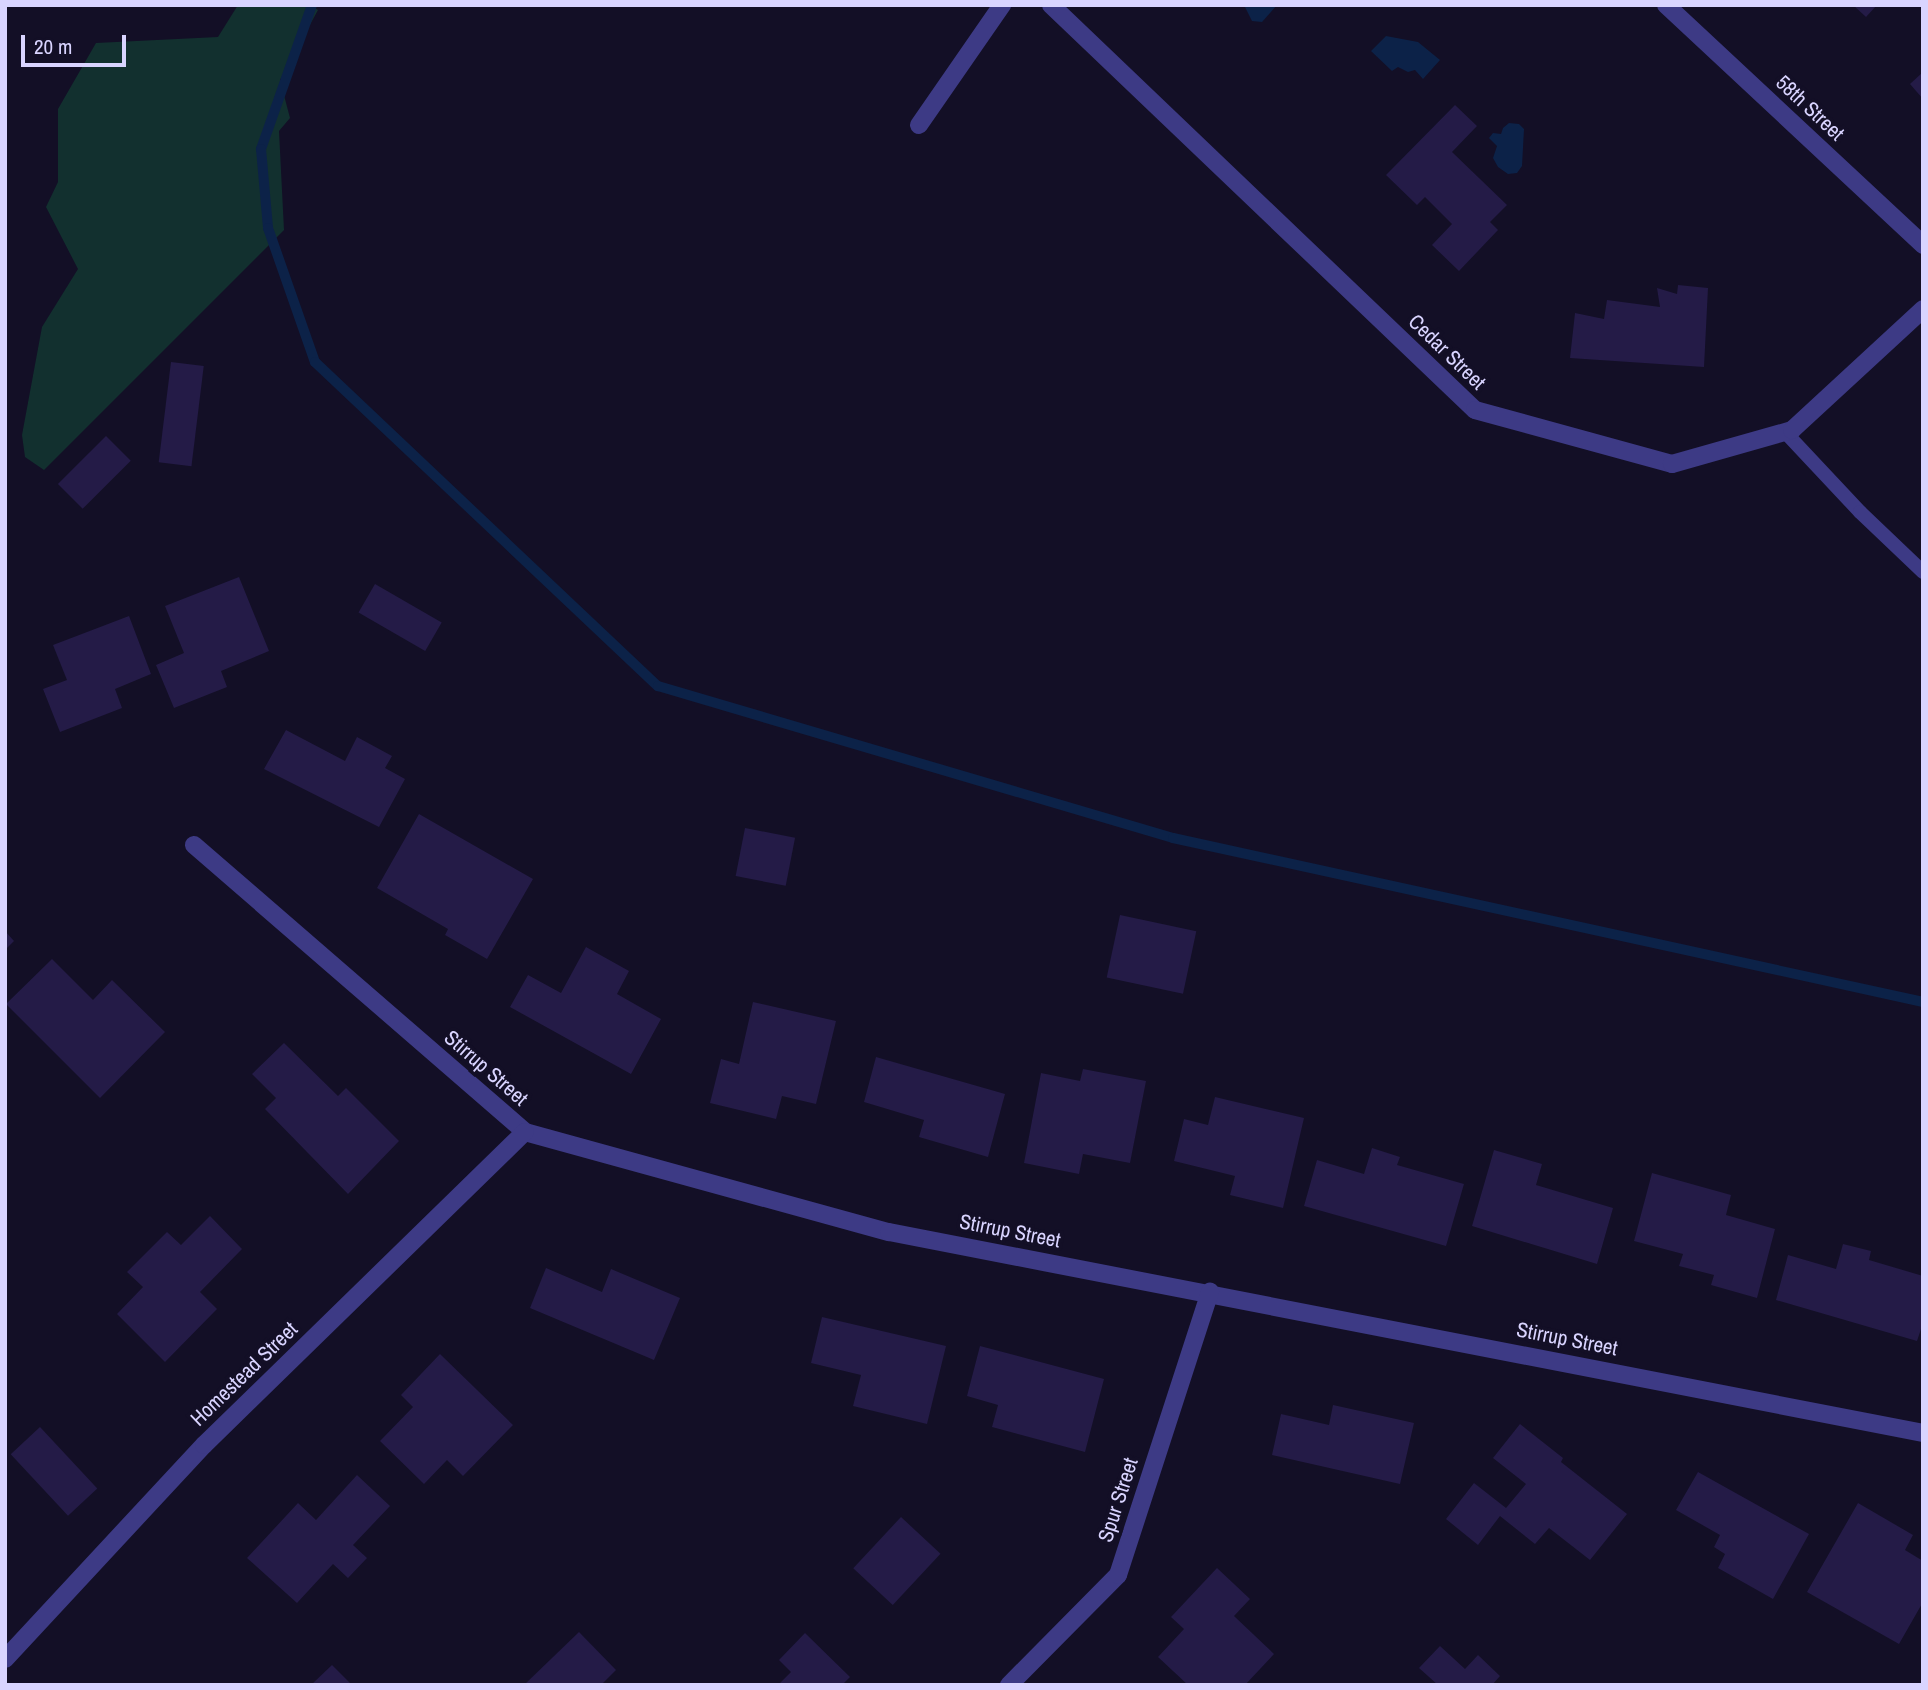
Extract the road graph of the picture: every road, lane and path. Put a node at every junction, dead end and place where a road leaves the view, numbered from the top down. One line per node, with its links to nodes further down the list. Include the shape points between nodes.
1 (1002, 5): 4 (street)
2 (1051, 5): 7 (street, Cedar Street, via 1475,410 1672,464)
3 (1666, 5): 5 (street, 58th Street)
4 (919, 125)
5 (1923, 245)
6 (1923, 309): 7 (street, Cedar Street)
7 (1785, 432): 8 (lane)
8 (1923, 572)
9 (194, 845): 10 (street, Stirrup Street)
10 (525, 1132): 11 (street, Stirrup Street, via 888,1232); 13 (street, Homestead Street, via 204,1445)
11 (1210, 1292): 12 (street, Stirrup Street); 14 (street, Spur Street, via 1118,1576)
12 (1923, 1433)
13 (5, 1658)
14 (1009, 1685)

